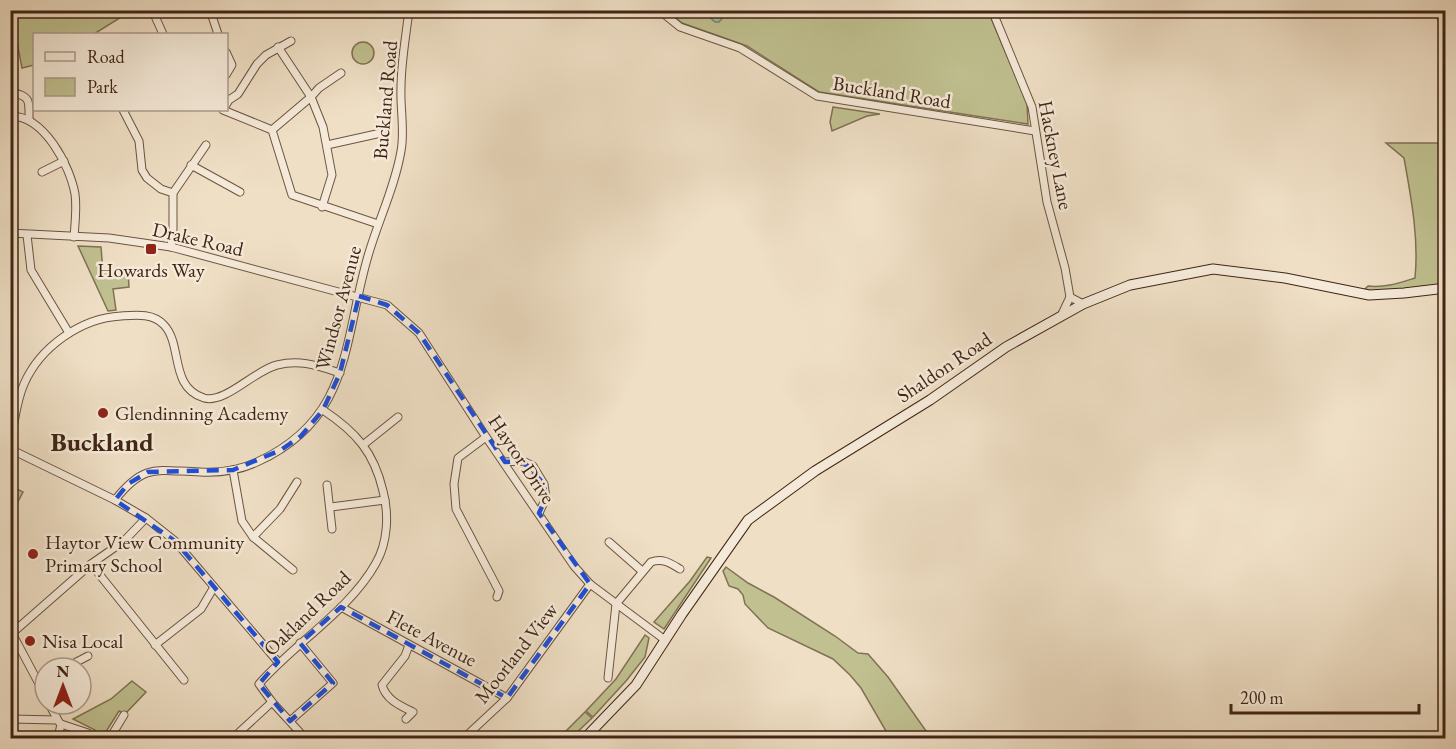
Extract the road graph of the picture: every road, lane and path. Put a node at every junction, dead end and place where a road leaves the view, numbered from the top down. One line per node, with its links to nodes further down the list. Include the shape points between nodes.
1 (210, 10): 9 (street)
2 (409, 10): 33 (street, Buckland Road, via 401,85 402,150)
3 (659, 10): 23 (street, Buckland Road, via 680,27 740,48 817,96)
4 (992, 10): 23 (street, Hackney Lane, via 1032,107)
5 (1438, 10): 7 (street)
6 (154, 14): 8 (street)
7 (1446, 32)
8 (163, 33)
9 (218, 33)
10 (291, 40): 11 (street)
11 (278, 47): 16 (street); 17 (street, via 257,64)
12 (228, 56): 13 (street, via 232,65)
13 (228, 72)
14 (341, 73): 16 (street)
15 (10, 91): 21 (street, via 29,100)
16 (311, 97): 22 (street); 26 (street)
17 (228, 102)
18 (124, 111): 31 (street, via 139,141 142,170 161,189)
19 (226, 111): 22 (street)
20 (10, 116): 21 (street)
21 (29, 120): 27 (street, via 45,134)
22 (272, 130): 32 (street, via 292,195)
23 (1035, 131): 40 (street, Hackney Lane)
24 (381, 133): 26 (street)
25 (206, 145): 28 (street)
26 (327, 145): 32 (street, via 332,176)
27 (64, 161): 29 (street); 36 (street, via 76,197)
28 (191, 165): 30 (street); 31 (street)
29 (42, 172)
30 (240, 192)
31 (173, 193): 37 (street)
32 (322, 207): 33 (street)
33 (378, 225): 39 (street, Windsor Avenue)
34 (10, 233): 35 (street, Drake Road)
35 (27, 235): 36 (street, Drake Road); 43 (street, via 31,270)
36 (74, 237): 37 (street, Drake Road)
37 (171, 247): 39 (street, Drake Road)
38 (1446, 288): 41 (street, Shaldon Road, via 1370,295 1213,269 1130,285)
39 (359, 296): 44 (street, Windsor Avenue); 47 (street, Haytor Drive, via 387,305 418,333)
40 (1070, 297): 41 (street); 42 (street)
41 (1083, 304): 42 (street, Shaldon Road)
42 (1061, 316): 73 (street, Shaldon Road, via 1006,346 930,400 815,471 748,520)
43 (69, 333): 44 (street, via 117,316 144,315 158,320 170,334 183,380 206,399 220,398 276,365 306,362); 48 (street, via 53,345 25,381)
44 (340, 373): 45 (street, Windsor Avenue)
45 (323, 410): 49 (street, Oakland Road, via 345,425); 52 (street, Windsor Avenue, via 302,436 281,450)
46 (398, 417): 49 (street)
47 (486, 437): 51 (street, Haytor Drive); 69 (street, via 458,458 454,484 456,509 500,591)
48 (10, 442)
49 (363, 445): 56 (street, Oakland Road, via 380,475)
50 (10, 450): 55 (street)
51 (505, 462): 58 (street, Haytor Drive); 58 (street, via 523,461 532,466 544,483 546,498)
52 (233, 470): 55 (street, Windsor Avenue, via 148,472 128,484); 61 (street, via 243,521)
53 (297, 482): 61 (street, via 280,509)
54 (327, 485): 57 (street)
55 (115, 500): 59 (street)
56 (385, 500): 57 (street); 71 (street, Oakland Road, via 387,525 377,561)
57 (331, 507): 60 (street)
58 (539, 513): 67 (street, Haytor Drive)
59 (146, 518): 63 (street, via 124,541); 68 (street, via 175,541)
60 (332, 529)
61 (253, 537): 65 (street)
62 (609, 542): 66 (street)
63 (91, 564): 72 (street); 75 (street)
64 (680, 569): 66 (street, via 658,560)
65 (293, 570)
66 (642, 571): 70 (street)
67 (590, 584): 70 (street, Haytor Drive); 81 (street, Moorland View)
68 (214, 587): 75 (street, via 201,609); 77 (street)
69 (497, 597)
70 (616, 604): 73 (street, Haytor Drive); 79 (street)
71 (341, 607): 74 (street, Oakland Road); 76 (street, Flete Avenue)
72 (12, 635): 78 (street)
73 (665, 640): 95 (street, Shaldon Road, via 636,685)
74 (300, 643): 77 (street, Oakland Road); 87 (street, via 333,683)
75 (155, 645): 80 (street)
76 (409, 645): 81 (street, Flete Avenue); 86 (street, via 382,685 395,703 413,712)
77 (278, 662): 82 (street, Oakland Road, via 259,684)
78 (33, 666)
79 (608, 678)
80 (184, 680)
81 (507, 698): 94 (street, Moorland View)
82 (272, 702): 87 (street); 92 (street)
83 (124, 715): 91 (street)
84 (56, 716): 88 (street)
85 (10, 719): 88 (street)
86 (406, 719)
87 (290, 721): 93 (street)
88 (59, 722): 89 (street); 90 (street)
89 (58, 738)
90 (93, 738)
91 (110, 738)
92 (233, 738)
93 (305, 738)
94 (464, 738)
95 (585, 738)

